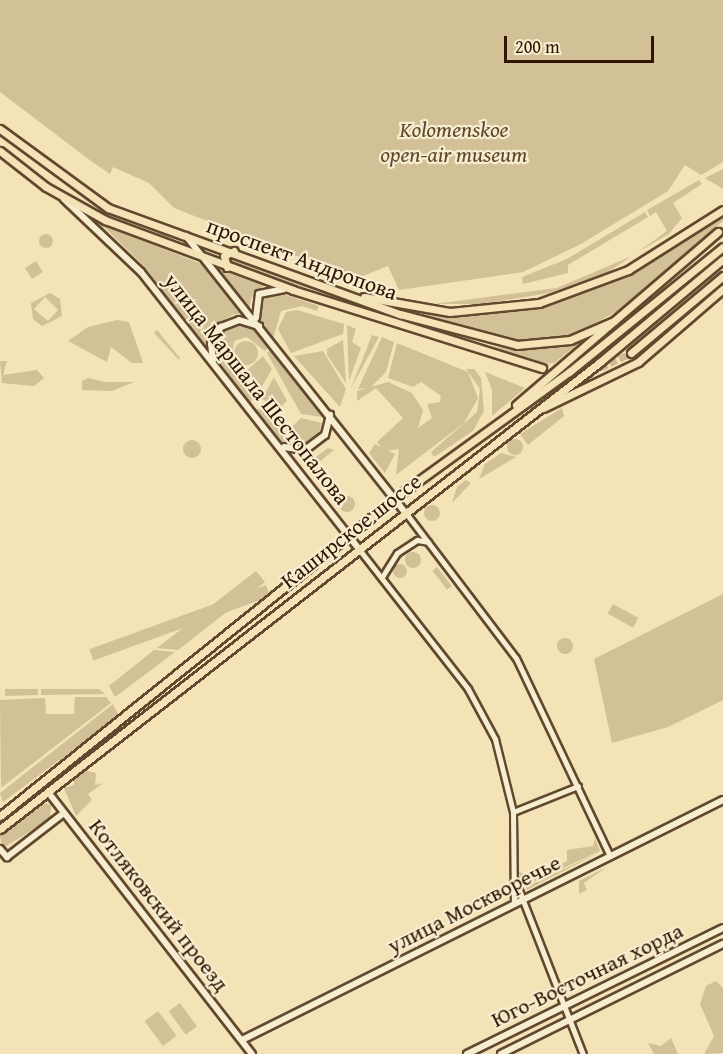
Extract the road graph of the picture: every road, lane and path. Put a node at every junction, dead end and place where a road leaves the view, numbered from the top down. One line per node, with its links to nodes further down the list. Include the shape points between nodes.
1 (0, 129): 6 (main road, проспект Андропова, via 108,208)
2 (0, 151): 3 (main road, проспект Андропова)
3 (61, 196): 10 (main road, проспект Андропова, via 105,220); 19 (main road, улица Маршала Шестопалова, via 141,272)
4 (723, 210): 15 (main road, via 628,270 539,303 450,312)
5 (718, 232): 16 (main road)
6 (186, 236): 8 (main road, проспект Андропова); 10 (main road, улица Маршала Шестопалова)
7 (723, 247): 23 (main road, Каширское шоссе, via 613,339)
8 (234, 251): 11 (main road, via 224,256); 15 (main road, проспект Андропова)
9 (723, 259): 21 (main road, Каширское шоссе)
10 (208, 261): 11 (main road, проспект Андропова); 17 (main road, улица Маршала Шестопалова)
11 (229, 268): 14 (main road, проспект Андропова)
12 (723, 276): 18 (main road)
13 (723, 289): 21 (main road, via 638,362)
14 (293, 290): 17 (main road, via 269,288 259,294 254,310); 20 (main road, проспект Андропова)
15 (337, 291): 16 (main road, проспект Андропова, via 465,334 517,345 570,340)
16 (614, 321): 23 (main road)
17 (260, 327): 19 (main road, via 239,320 221,327 211,344); 22 (main road, улица Маршала Шестопалова)
18 (631, 354)
19 (214, 363): 24 (main road, улица Маршала Шестопалова)
20 (542, 368)
21 (533, 413): 26 (main road, Каширское шоссе)
22 (330, 415): 24 (main road, via 325,435 305,450 289,451); 25 (main road, улица Маршала Шестопалова)
23 (497, 423): 25 (main road, Каширское шоссе)
24 (276, 442): 27 (main road, улица Маршала Шестопалова)
25 (395, 499): 26 (main road, улица Маршала Шестопалова); 27 (main road, Каширское шоссе)
26 (404, 511): 28 (street, улица Маршала Шестопалова); 29 (main road, Каширское шоссе)
27 (350, 537): 29 (main road, улица Маршала Шестопалова); 32 (main road, Каширское шоссе)
28 (428, 542): 30 (street, via 417,540 397,553 384,568); 31 (street, улица Маршала Шестопалова, via 516,658)
29 (358, 548): 30 (street, улица Маршала Шестопалова); 33 (main road, Каширское шоссе)
30 (382, 579): 35 (street, улица Маршала Шестопалова, via 482,713 502,759)
31 (578, 786): 35 (street); 40 (street, улица Маршала Шестопалова)
32 (34, 789): 33 (street); 37 (main road, Каширское шоссе)
33 (48, 792): 36 (main road, Котляковский проезд); 38 (main road, Каширское шоссе)
34 (723, 800): 40 (main road, улица Москворечье)
35 (513, 812): 41 (street, улица Маршала Шестопалова)
36 (64, 813): 39 (main road, via 7,857); 48 (main road, Котляковский проезд)
37 (0, 816)
38 (0, 828)
39 (0, 849)
40 (610, 856): 42 (main road, улица Москворечье)
41 (514, 876): 42 (street); 43 (street, улица Маршала Шестопалова)
42 (524, 898): 43 (main road, улица Москворечье); 46 (street)
43 (514, 903): 48 (main road, улица Москворечье)
44 (723, 928): 46 (main road, Юго-Восточная хорда)
45 (723, 944): 47 (main road, Юго-Восточная хорда)
46 (565, 1006): 47 (street); 50 (main road, Юго-Восточная хорда)
47 (570, 1019): 51 (main road, Юго-Восточная хорда); 52 (street)
48 (242, 1040): 49 (main road, Котляковский проезд)
49 (252, 1054)
50 (467, 1054)
51 (501, 1054)
52 (583, 1054)

